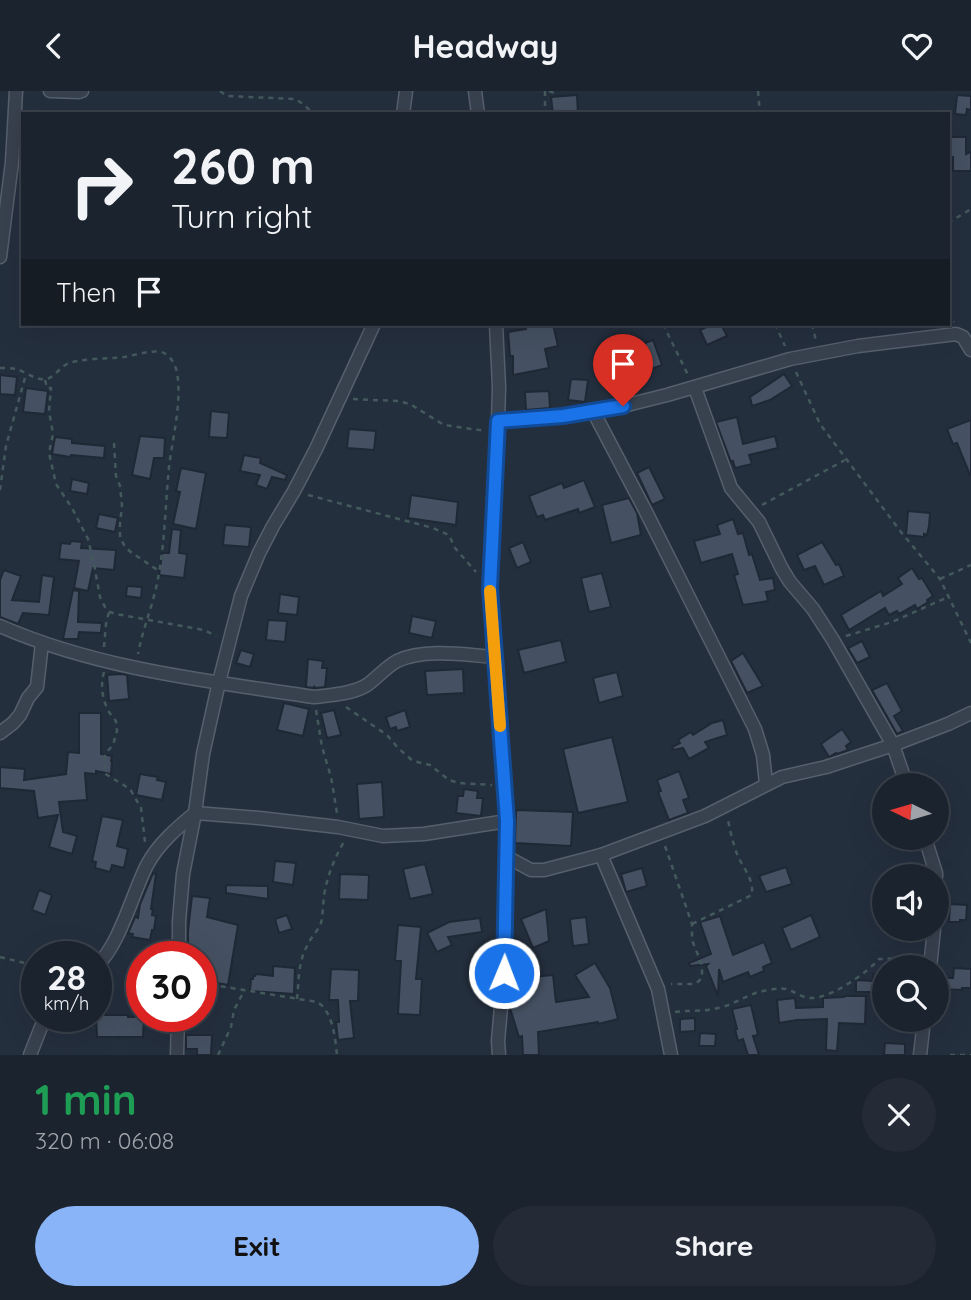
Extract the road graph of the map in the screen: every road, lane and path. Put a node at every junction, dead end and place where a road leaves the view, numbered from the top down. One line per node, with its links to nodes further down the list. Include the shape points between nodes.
1 (16, 91): 17 (street)
2 (50, 91): 3 (street)
3 (82, 91)
4 (220, 91): 10 (path, via 228,96 295,99)
5 (406, 91): 11 (street)
6 (475, 91): 12 (street)
7 (547, 91): 8 (path); 13 (path)
8 (554, 91)
9 (758, 91): 14 (path)
10 (312, 112)
11 (403, 112)
12 (478, 112)
13 (545, 112)
14 (760, 112)
15 (971, 209): 16 (path)
16 (950, 222)
17 (0, 257)
18 (373, 326): 30 (street)
19 (496, 326): 32 (street)
20 (664, 326): 29 (path)
21 (776, 326): 25 (path)
22 (813, 326): 24 (path)
23 (971, 350): 24 (street, via 963,337 948,334)
24 (820, 353): 25 (street)
25 (790, 359): 29 (street); 34 (path, via 820,424)
26 (0, 368): 27 (path)
27 (26, 373): 28 (path); 35 (path, via 6,446)
28 (45, 380): 39 (path, via 64,365 78,361 160,352 174,362 179,403); 43 (path, via 51,389 49,453 55,484 88,539 100,597)
29 (695, 388): 31 (street); 37 (street, via 731,488)
30 (339, 398): 32 (path, via 410,404 444,425); 36 (street)
31 (593, 411): 32 (street); 60 (street, via 755,729)
32 (498, 427): 41 (street)
33 (114, 443): 39 (path, via 122,506 120,537 125,547)
34 (846, 459): 37 (path); 40 (path)
35 (0, 490)
36 (295, 491): 41 (path, via 449,535); 47 (street, via 259,553)
37 (750, 511): 46 (street, via 790,582)
38 (971, 565): 40 (path)
39 (159, 571): 44 (path)
40 (940, 579): 42 (path)
41 (490, 588): 50 (street)
42 (948, 597): 46 (path, via 892,622); 49 (path)
43 (110, 612): 44 (path); 51 (path)
44 (146, 619): 47 (path, via 204,630); 52 (path)
45 (0, 626): 48 (street)
46 (833, 640): 58 (street)
47 (228, 642): 53 (street)
48 (42, 643): 51 (street); 57 (street, via 37,687 20,715)
49 (971, 643)
50 (495, 657): 54 (street, via 436,653 400,660 364,687); 61 (street)
51 (107, 662): 52 (street); 70 (path, via 102,688 117,731 105,754 104,773 130,789 141,808)
52 (136, 667): 53 (street)
53 (219, 682): 55 (street); 63 (street)
54 (329, 695): 55 (street); 61 (path, via 376,726 413,761 430,765 449,780)
55 (314, 697): 65 (path)
56 (971, 713): 58 (street)
57 (0, 733)
58 (892, 744): 59 (street); 60 (street)
59 (902, 773)
60 (766, 784): 62 (street)
61 (505, 785): 64 (street)
62 (724, 807): 67 (street); 71 (path, via 735,849 751,879 752,895)
63 (195, 813): 65 (street); 70 (street); 72 (street, via 183,874)
64 (507, 821): 66 (street, via 425,834 383,836); 69 (street)
65 (338, 827): 66 (street)
66 (354, 829): 80 (path, via 337,854 324,894 322,920 305,948)
67 (660, 832): 68 (street); 71 (path)
68 (601, 855): 69 (street, via 544,870 531,870); 78 (street)
69 (507, 857): 89 (street)
70 (148, 863): 73 (street)
71 (692, 924): 78 (path, via 702,977 694,984 675,983)
72 (178, 941)
73 (112, 945)
74 (0, 957): 75 (path)
75 (21, 962)
76 (872, 967): 81 (path, via 825,995 808,998 781,988 706,1011 673,1012)
77 (217, 986): 79 (path)
78 (658, 989): 81 (street)
79 (244, 991): 80 (path); 87 (path)
80 (297, 999): 88 (path, via 323,1005)
81 (664, 1021): 90 (street)
82 (40, 1032): 85 (street)
83 (177, 1032): 86 (street)
84 (923, 1032): 91 (street)
85 (30, 1055)
86 (177, 1055)
87 (218, 1055)
88 (337, 1055)
89 (499, 1055)
90 (671, 1055)
91 (920, 1055)
92 (950, 1055): 93 (path)
93 (971, 1055)

